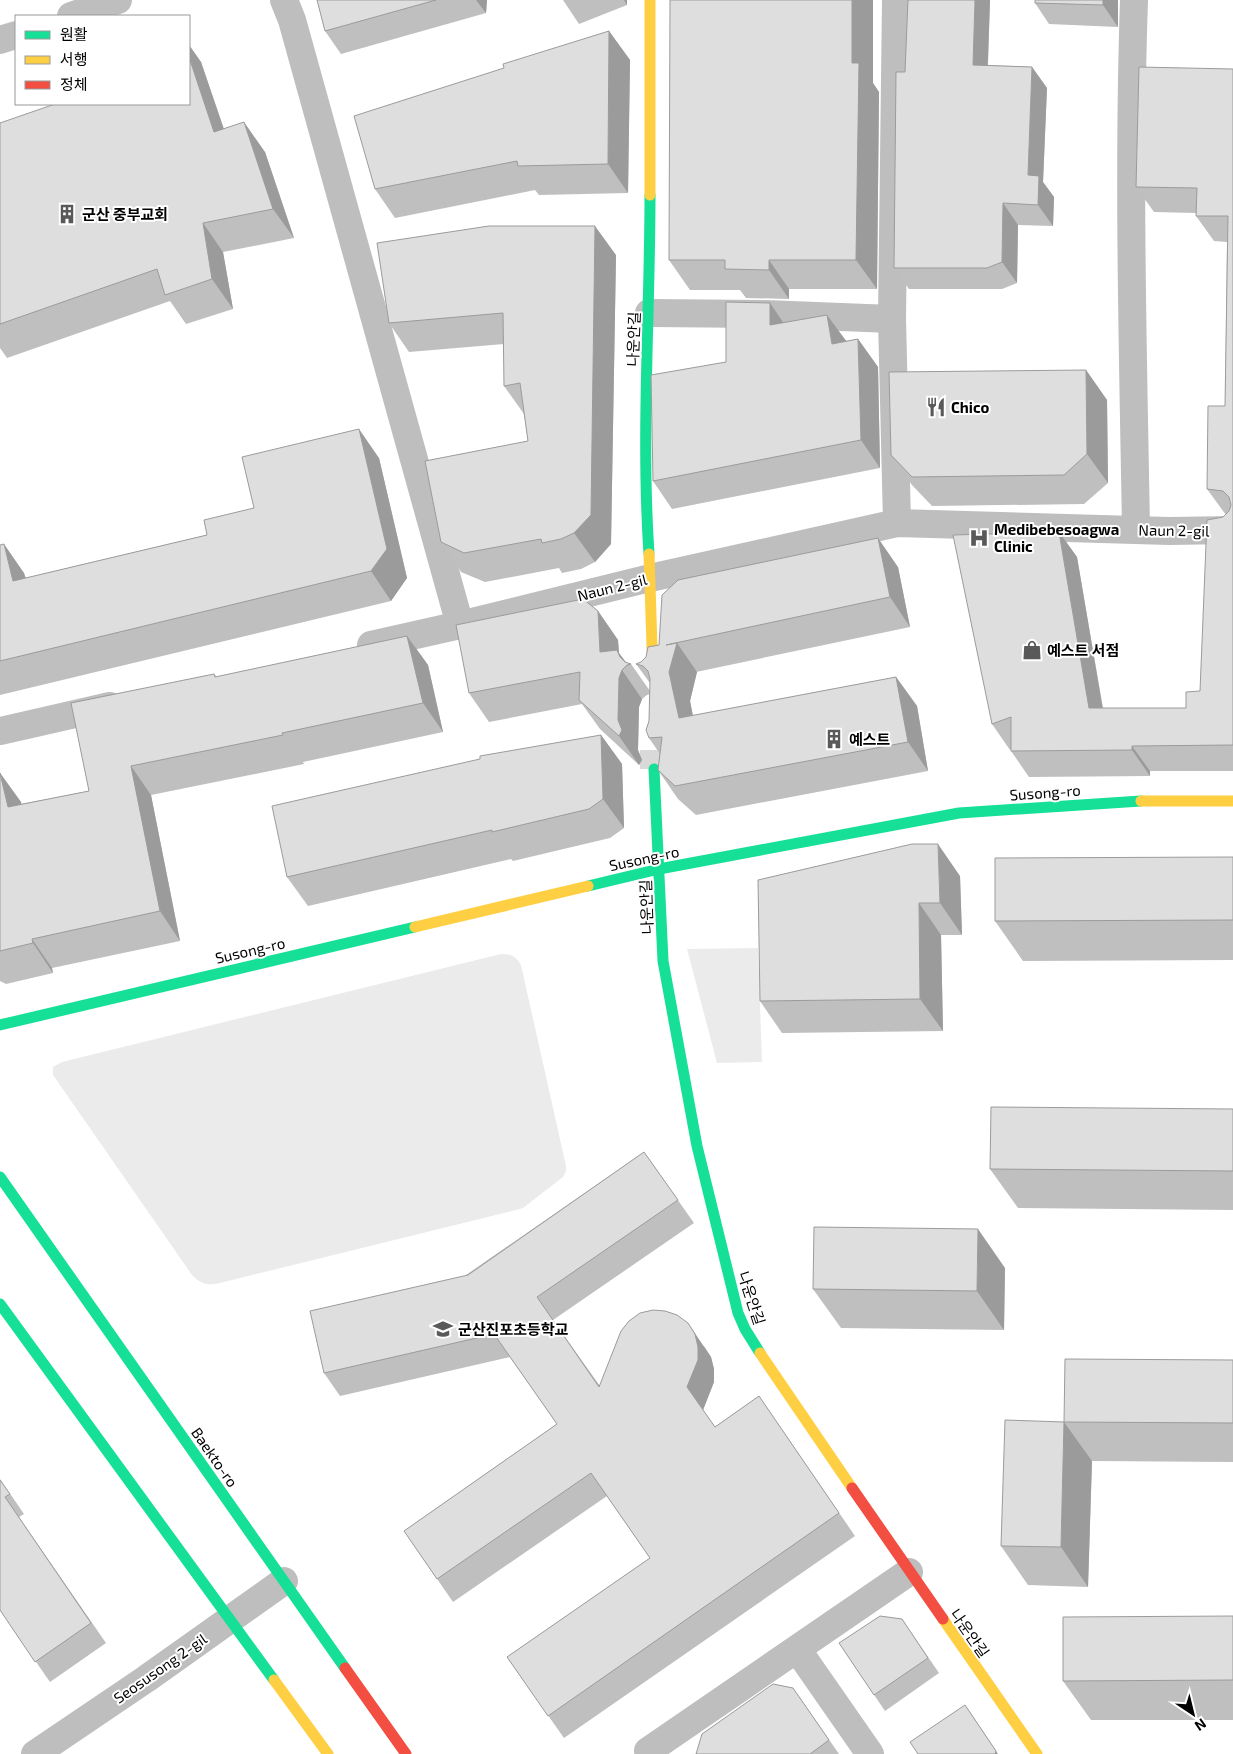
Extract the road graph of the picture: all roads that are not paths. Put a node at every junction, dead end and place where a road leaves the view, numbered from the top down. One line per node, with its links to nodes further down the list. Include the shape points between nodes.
1 (118, 0): 6 (street)
2 (284, 0): 15 (street)
3 (650, 0): 9 (street, 나운안길)
4 (896, 0): 10 (street)
5 (1134, 0): 12 (street, via 1131,218)
6 (74, 15)
7 (15, 35): 8 (street)
8 (0, 40)
9 (649, 312): 10 (street); 14 (street, 나운안길, via 645,405)
10 (892, 319): 11 (street)
11 (897, 522): 12 (street, Naun 2-gil); 14 (street, Naun 2-gil)
12 (1136, 529): 13 (street, Naun 2-gil)
13 (1233, 530)
14 (650, 578): 15 (street, Naun 2-gil); 17 (street, 나운안길)
15 (460, 625): 16 (street, Naun 2-gil)
16 (351, 650)
17 (653, 678)
18 (133, 700): 19 (street)
19 (0, 732)
20 (654, 769): 22 (street, 나운안길)
21 (1233, 801): 22 (street, Susong-ro, via 1142,801 959,813)
22 (659, 869): 23 (street, Susong-ro); 28 (street, 나운안길, via 663,961 697,1146 738,1313 774,1375)
23 (71, 1008): 24 (street, Susong-ro); 25 (street, Susong-ro)
24 (0, 1025)
25 (9, 1034)
26 (0, 1177): 29 (street, Baekto-ro)
27 (0, 1304): 30 (street)
28 (909, 1572): 31 (street); 37 (street, 나운안길)
29 (284, 1581): 30 (street, Seosusong 2-gil); 34 (street, Baekto-ro)
30 (229, 1620): 32 (street, Seosusong 2-gil); 33 (street)
31 (797, 1649): 35 (street, via 648,1751); 36 (street)
32 (35, 1754)
33 (328, 1754)
34 (406, 1754)
35 (651, 1754)
36 (870, 1754)
37 (1037, 1754)

